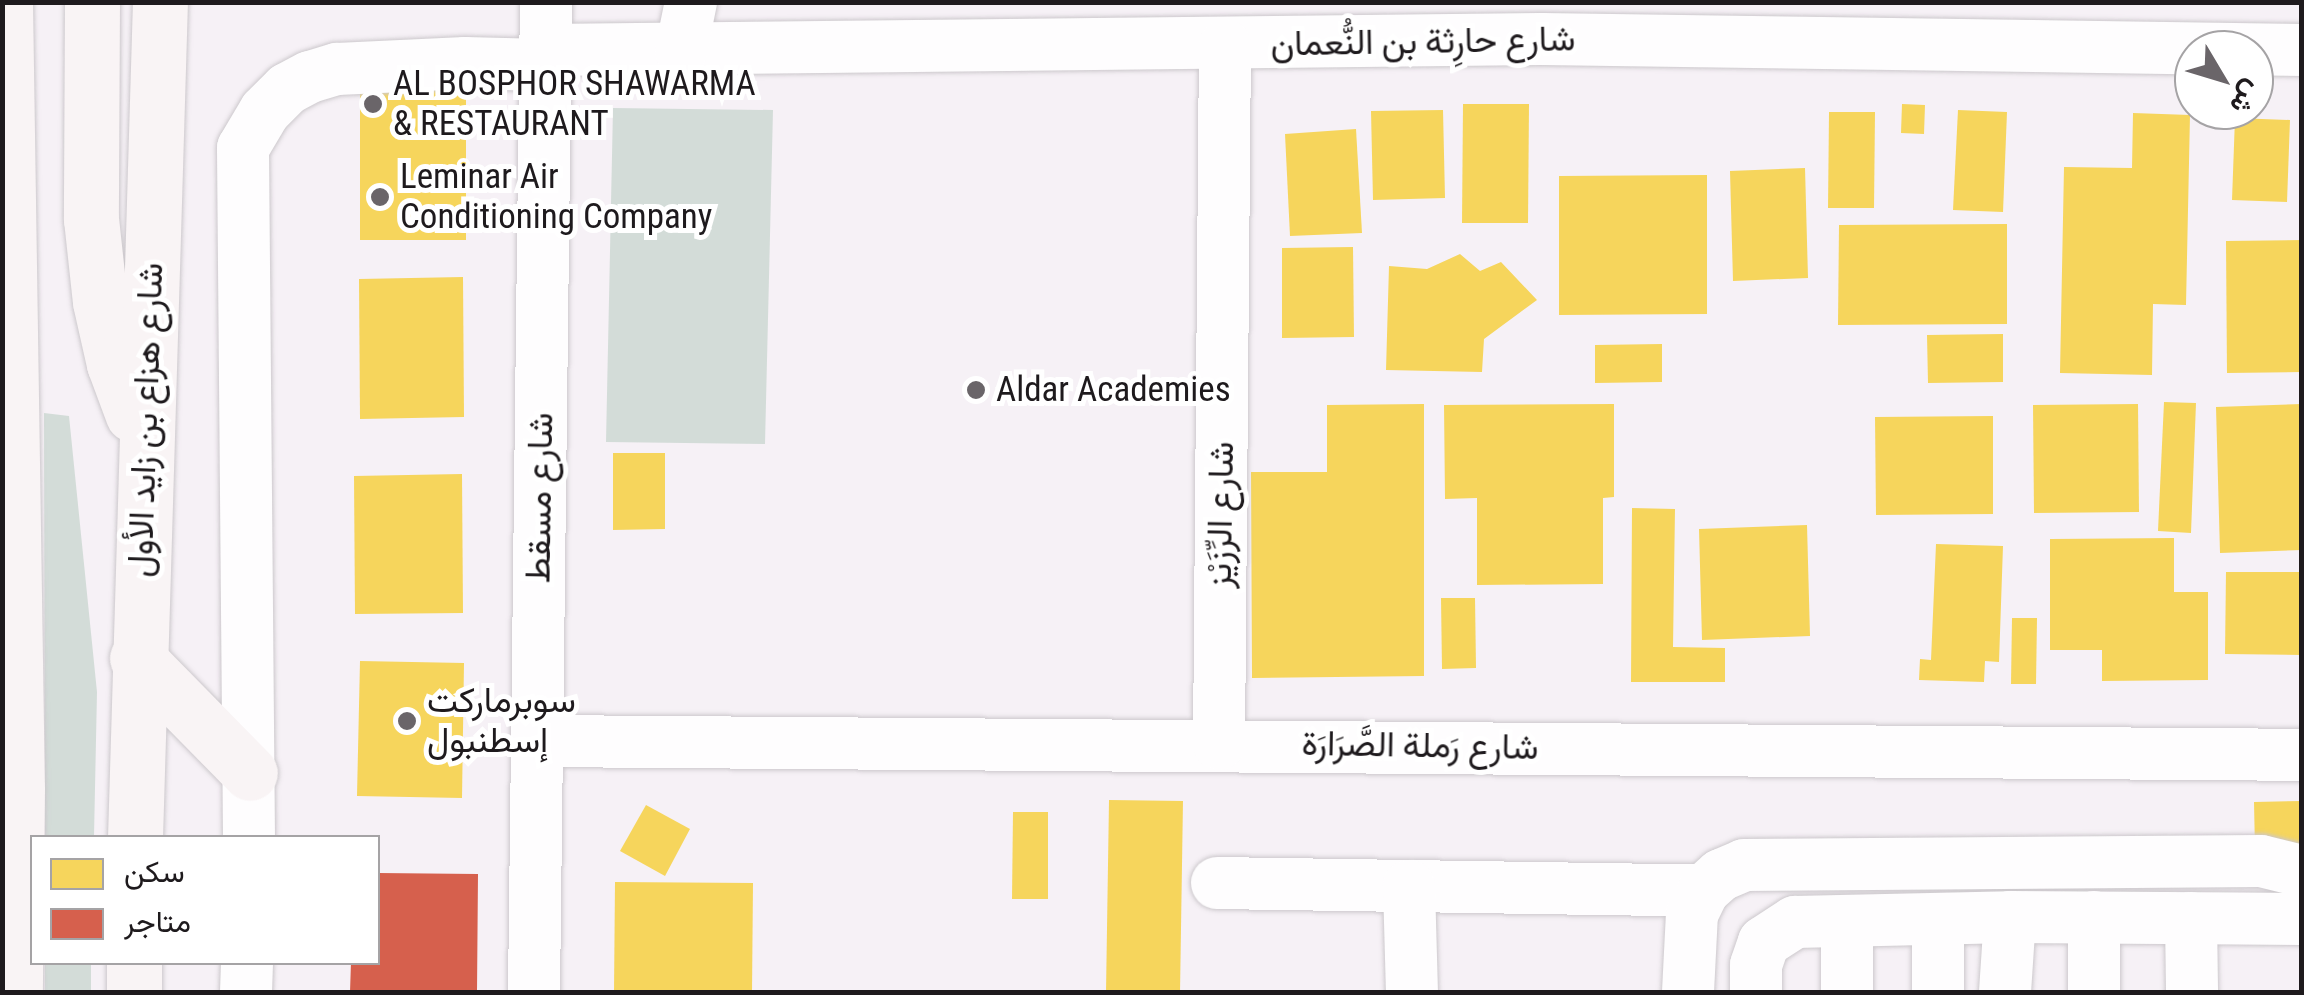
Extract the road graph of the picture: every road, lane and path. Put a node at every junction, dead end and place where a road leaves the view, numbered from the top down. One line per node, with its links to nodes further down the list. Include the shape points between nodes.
1 (5, 2): 15 (main road)
2 (92, 2): 9 (main road, via 92,219 100,302 114,364)
3 (160, 2): 9 (main road, شارع هزاع بن زايد الأول)
4 (1542, 21): 7 (street, شارع حارِثة بن النُّعمان); 8 (street, شارع حارِثة بن النُّعمان)
5 (686, 27): 6 (street, شارع حارِثة بن النُّعمان); 7 (street, شارع حارِثة بن النُّعمان)
6 (545, 39): 11 (street, شارع مسقط); 14 (street, شارع حارِثة بن النُّعمان, via 429,64 310,76 265,112 243,148)
7 (1225, 45): 12 (street, شارع الرِّزَيْز)
8 (2302, 50)
9 (145, 434): 10 (main road, شارع هزاع بن زايد الأول)
10 (138, 658): 14 (main road); 16 (main road, شارع هزاع بن زايد الأول)
11 (538, 741): 12 (street, شارع رَملة الصَّرَارَة); 33 (street, شارع مسقط)
12 (1218, 744): 13 (street, شارع رَملة الصَّرَارَة)
13 (2302, 754)
14 (250, 773): 17 (street)
15 (10, 795): 30 (main road)
16 (136, 835)
17 (248, 835)
18 (2302, 870): 21 (street, via 2261,861 1768,863 1744,864)
19 (1217, 883): 20 (street)
20 (1409, 886): 21 (street); 34 (street)
21 (1704, 891): 35 (street, via 1692,914)
22 (2010, 917): 23 (street); 27 (street); 39 (street)
23 (2094, 917): 24 (street); 40 (street)
24 (2190, 918): 25 (street); 41 (street)
25 (2302, 918)
26 (1847, 920): 27 (street); 36 (street, via 1795,922 1772,933 1759,953); 37 (street)
27 (1938, 920): 38 (street)
28 (134, 965): 31 (main road)
29 (246, 965): 32 (street)
30 (16, 992)
31 (134, 992)
32 (246, 992)
33 (534, 992)
34 (1412, 992)
35 (1688, 992)
36 (1756, 992)
37 (1847, 992)
38 (1938, 992)
39 (2005, 992)
40 (2094, 992)
41 (2192, 992)

